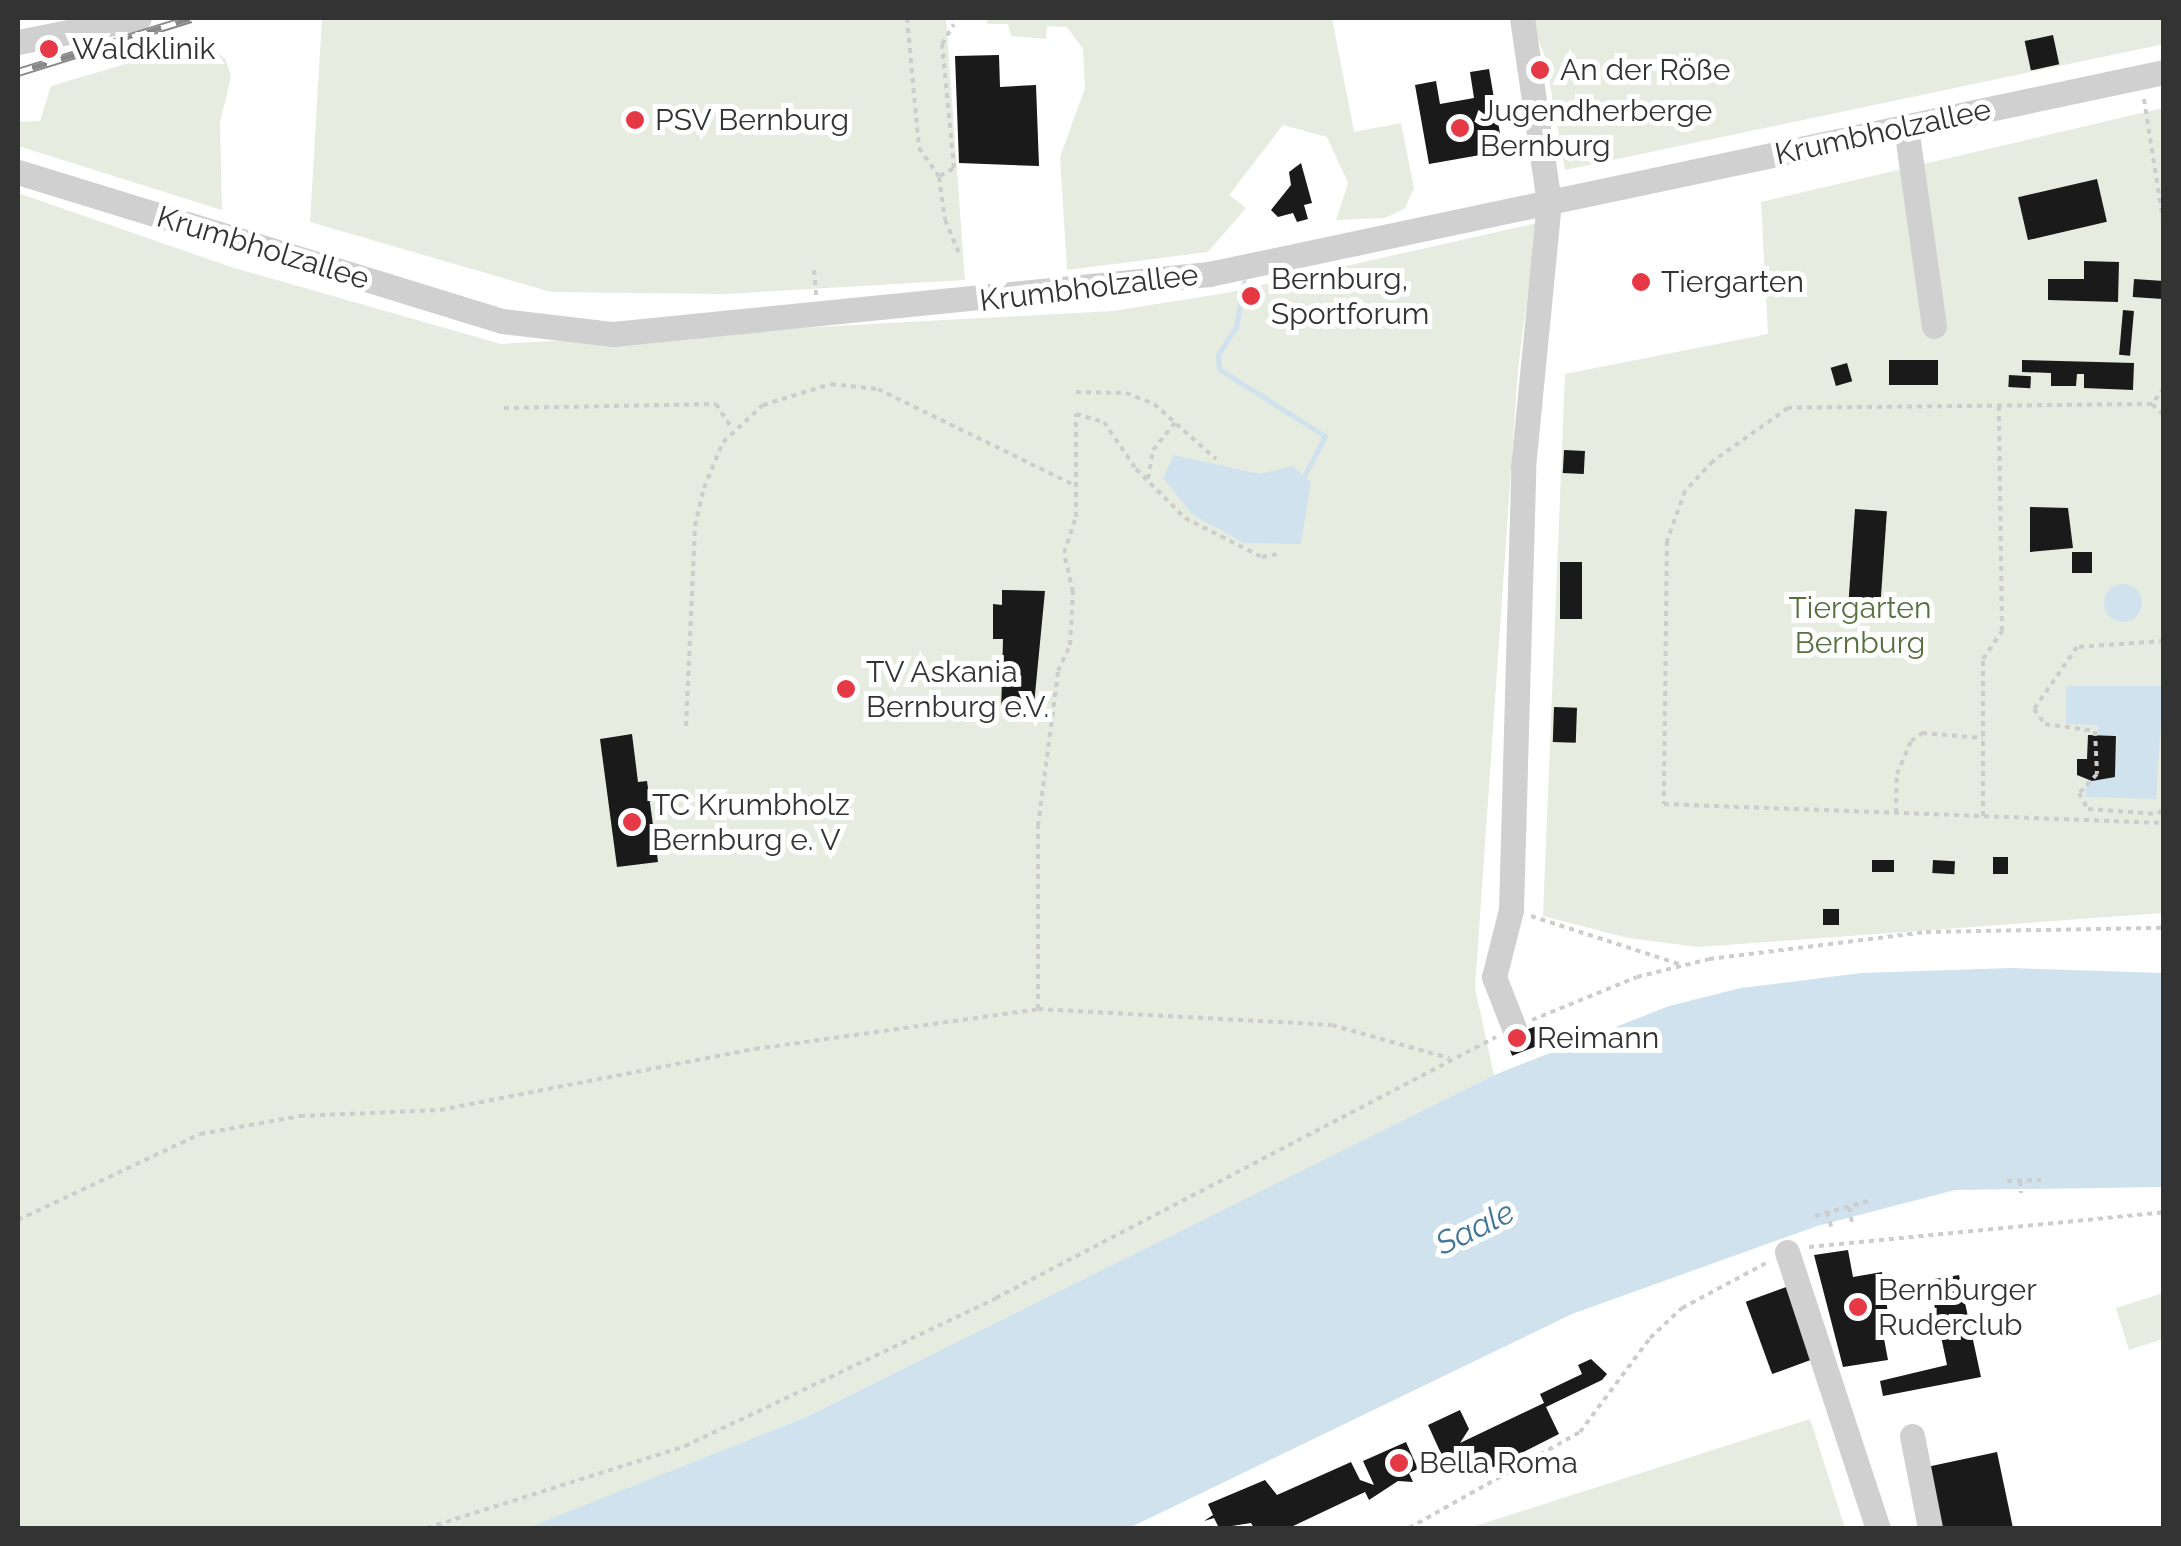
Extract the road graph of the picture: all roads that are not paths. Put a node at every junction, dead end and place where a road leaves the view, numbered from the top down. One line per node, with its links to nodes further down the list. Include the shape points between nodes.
1 (1522, 18): 7 (street)
2 (126, 20): 3 (street)
3 (18, 42)
4 (2164, 72): 5 (street, Krumbholzallee)
5 (1906, 127): 7 (street, Krumbholzallee); 8 (street)
6 (18, 172): 7 (street, Krumbholzallee, via 476,314 588,334 1134,286)
7 (1549, 203): 9 (street, via 1523,466 1510,910 1494,977)
8 (1934, 326)
9 (1514, 1028)
10 (1787, 1252): 12 (street)
11 (1912, 1436): 13 (street)
12 (1878, 1528)
13 (1930, 1528)

